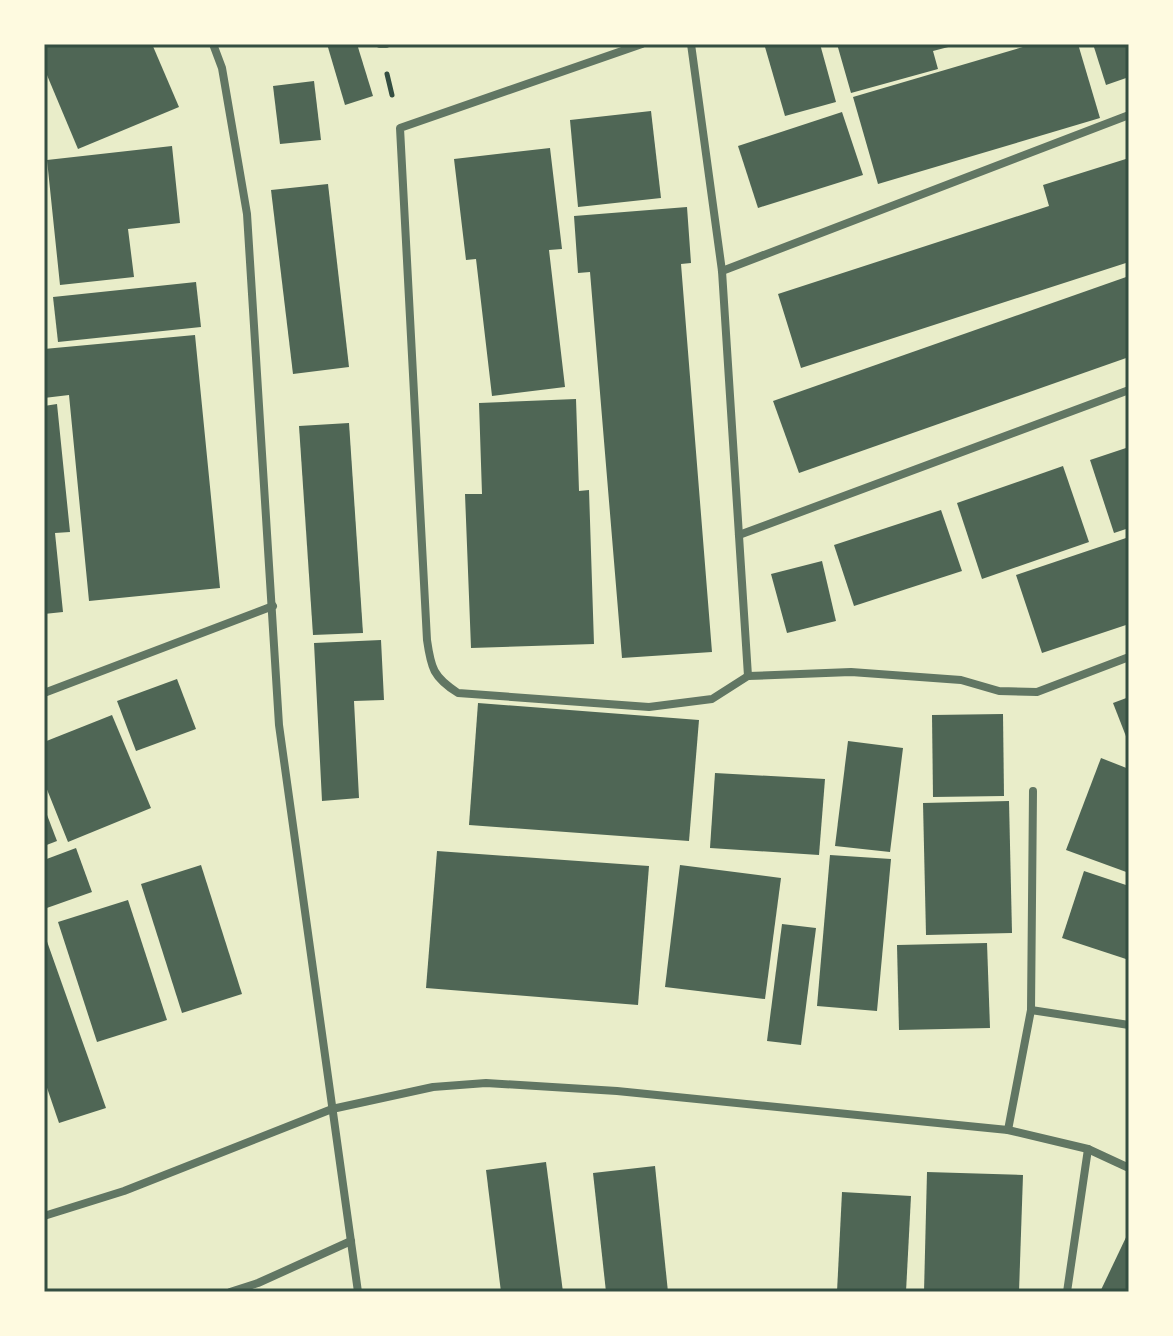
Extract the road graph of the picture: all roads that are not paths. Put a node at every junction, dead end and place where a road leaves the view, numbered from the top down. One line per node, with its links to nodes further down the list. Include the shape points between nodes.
1 (213, 44): 8 (street, via 222,68 247,214)
2 (642, 44): 10 (street, via 400,128 430,665 439,681 458,693 649,707 712,699)
3 (691, 44): 5 (street)
4 (1129, 115): 5 (street)
5 (722, 271): 7 (street)
6 (1129, 390): 7 (street)
7 (739, 535): 10 (street)
8 (273, 606): 11 (street); 15 (street, via 279,725)
9 (1129, 657): 10 (street, via 1037,692 851,672)
10 (748, 676)
11 (44, 693)
12 (1033, 791): 13 (street)
13 (1031, 1010): 14 (street); 16 (street)
14 (1129, 1025)
15 (332, 1109): 16 (street, via 433,1087 512,1083); 19 (street, via 124,1191); 20 (street)
16 (1008, 1130): 17 (street)
17 (1088, 1149): 18 (street); 23 (street)
18 (1129, 1168)
19 (44, 1216)
20 (351, 1241): 21 (street); 22 (street)
21 (230, 1292)
22 (358, 1292)
23 (1067, 1292)

